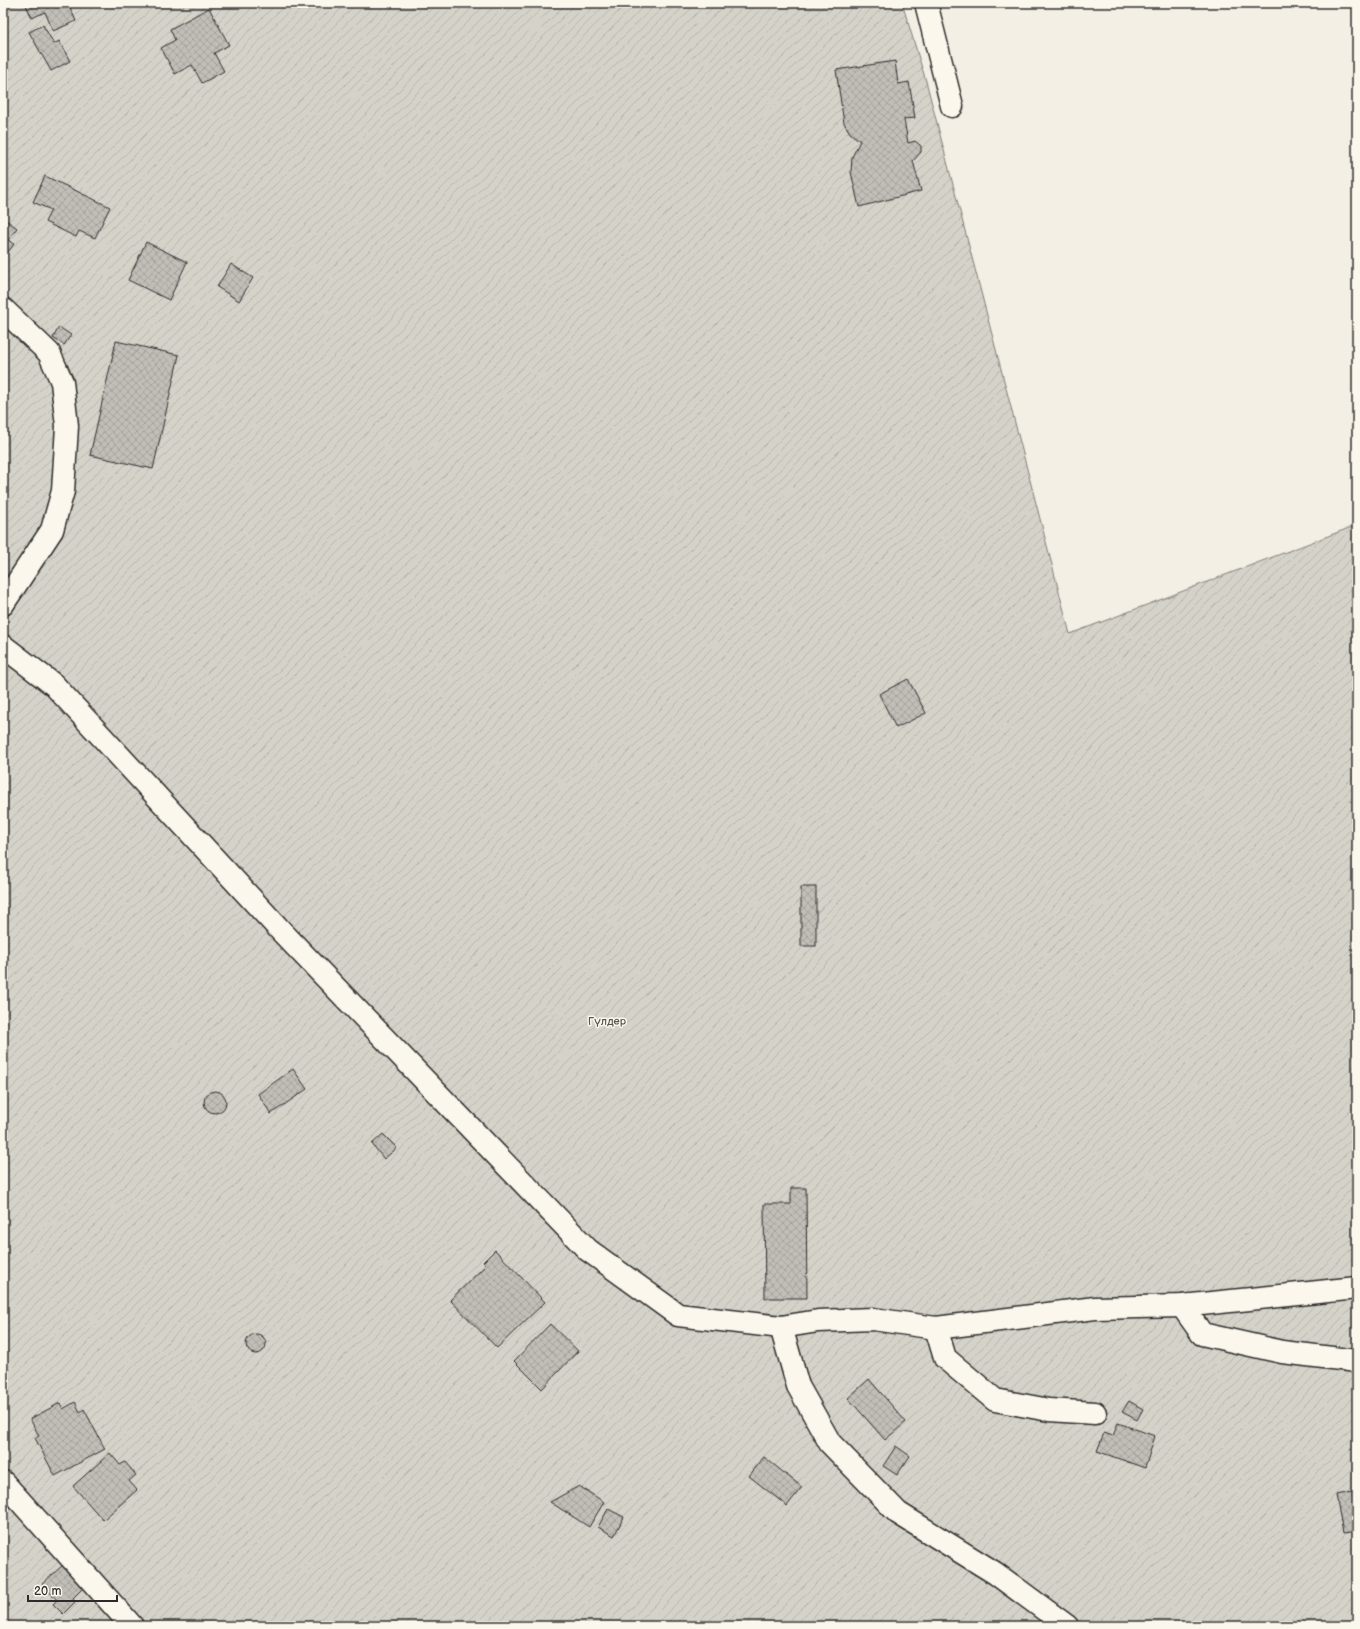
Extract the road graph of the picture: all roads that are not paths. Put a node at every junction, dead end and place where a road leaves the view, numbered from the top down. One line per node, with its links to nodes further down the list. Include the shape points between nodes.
1 (926, 3): 2 (street)
2 (952, 106)
3 (3, 309): 4 (street, via 49,353 62,382 67,426 63,491 52,530)
4 (3, 604)
5 (3, 646): 8 (street, via 54,685 282,932 588,1250 678,1315)
6 (1357, 1288): 7 (street)
7 (1182, 1306): 9 (street, via 1095,1308); 10 (street, via 1202,1334 1282,1352)
8 (781, 1327): 9 (street, via 818,1321 873,1319); 14 (street, via 798,1386 830,1443 840,1454 898,1513 996,1573)
9 (936, 1328): 11 (street, via 945,1358 995,1400 1049,1410)
10 (1357, 1361)
11 (1095, 1413)
12 (3, 1482): 13 (street)
13 (132, 1626)
14 (1068, 1626)

